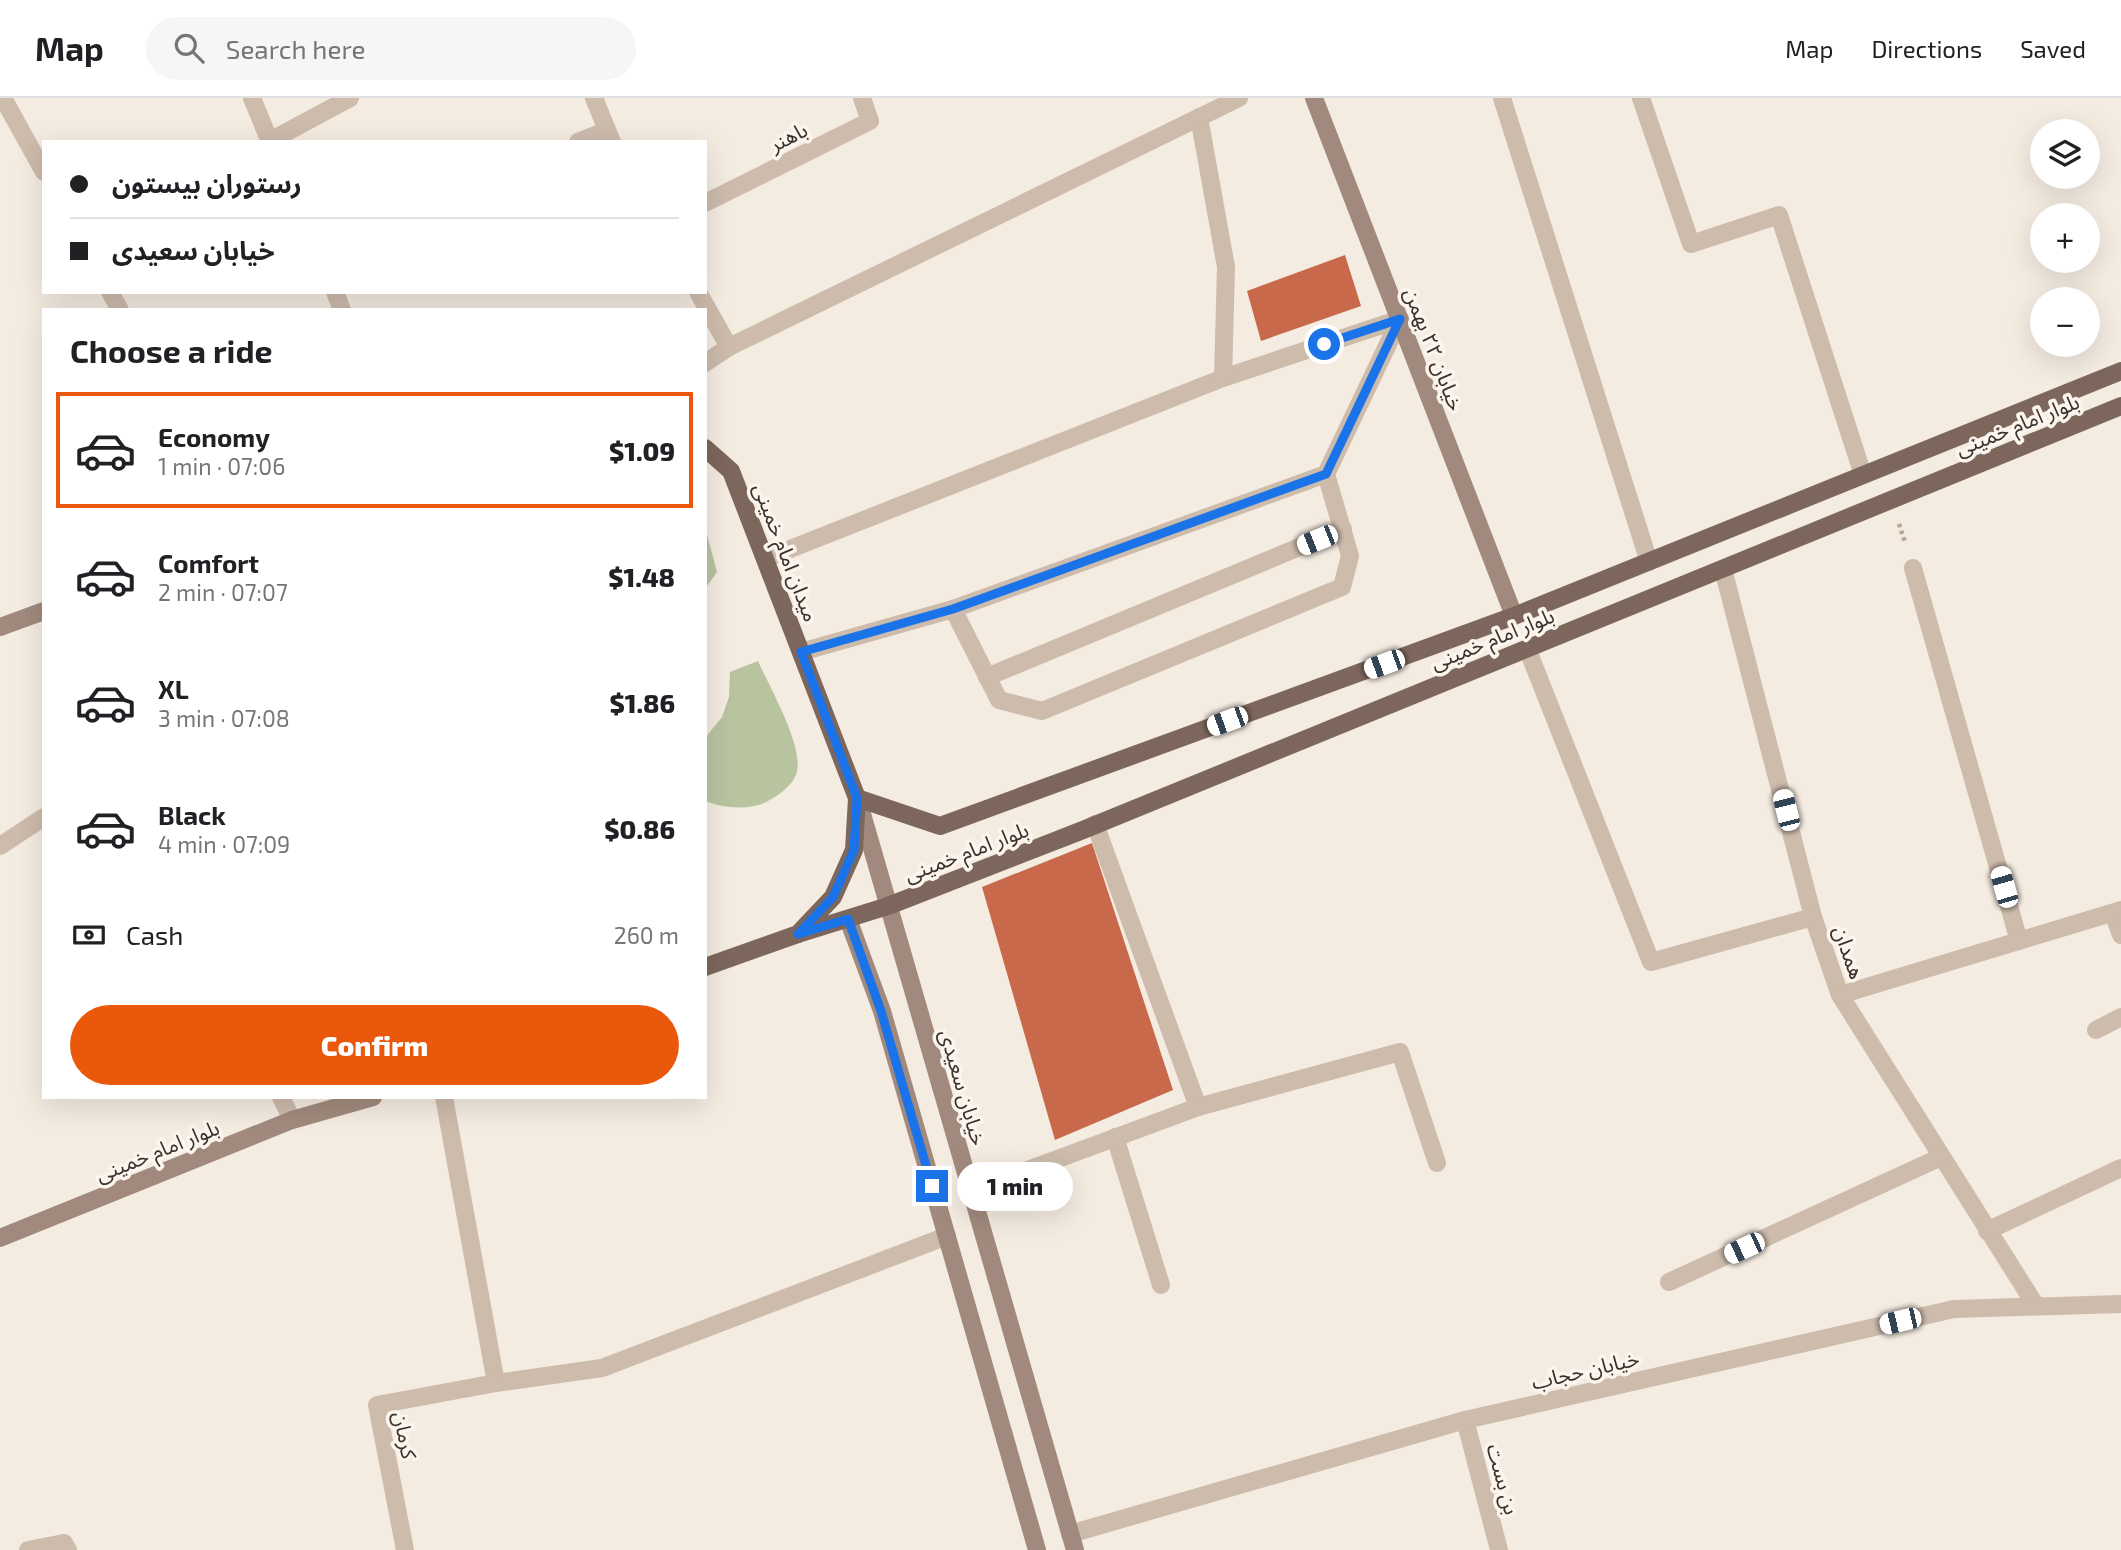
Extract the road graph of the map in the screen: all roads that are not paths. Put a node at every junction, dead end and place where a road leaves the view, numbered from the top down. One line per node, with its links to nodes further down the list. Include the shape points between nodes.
1 (3, 98): 15 (street)
2 (251, 98): 12 (street)
3 (350, 98): 13 (street)
4 (594, 98): 11 (street)
5 (862, 98): 16 (street, باهنر, via 870,121)
6 (1238, 98): 10 (street)
7 (1314, 98): 18 (main road, خیابان ۲۲ بهمن)
8 (1502, 98): 29 (street)
9 (1641, 98): 26 (street, via 1691,244 1779,215)
10 (1199, 117): 19 (street); 22 (street, via 1226,267)
11 (609, 136): 14 (street)
12 (270, 140)
13 (272, 140)
14 (589, 140)
15 (42, 168)
16 (707, 202)
17 (699, 294): 19 (street)
18 (1400, 319): 22 (street); 25 (street); 34 (main road, خیابان ۲۲ بهمن)
19 (729, 347): 20 (street)
20 (707, 362)
21 (2121, 370): 26 (main road, بلوار امام خمینی)
22 (1223, 378): 28 (street)
23 (2121, 406): 31 (main road, بلوار امام خمینی)
24 (707, 451): 28 (main road, میدان امام خمینی, via 731,471)
25 (1326, 474): 27 (street); 32 (street)
26 (1863, 475): 29 (main road, بلوار امام خمینی)
27 (1343, 529): 38 (street); 38 (street, via 1350,556 1342,587 1042,711 999,700)
28 (765, 559): 37 (main road, میدان امام خمینی)
29 (1648, 562): 34 (main road, بلوار امام خمینی)
30 (1913, 568): 49 (street)
31 (1723, 569): 36 (main road, بلوار امام خمینی); 45 (street, همدان)
32 (953, 609): 37 (street); 38 (street)
33 (42, 612): 35 (main road)
34 (1514, 616): 39 (main road, بلوار امام خمینی, via 940,826)
35 (0, 627)
36 (1527, 648): 41 (main road, بلوار امام خمینی); 45 (street, via 1651,962)
37 (801, 652): 39 (main road, میدان امام خمینی)
38 (987, 677)
39 (857, 798): 43 (main road, خیابان سعیدی); 47 (main road, میدان امام خمینی, via 854,850 833,897)
40 (42, 818): 42 (street)
41 (1095, 824): 43 (main road, بلوار امام خمینی); 57 (street)
42 (0, 846)
43 (888, 906): 46 (main road, بلوار امام خمینی); 63 (main road, خیابان سعیدی)
44 (2117, 912): 48 (street); 49 (street)
45 (1813, 916): 51 (street, همدان)
46 (848, 919): 47 (main road, بلوار امام خمینی); 65 (main road, via 881,1011)
47 (798, 934): 50 (main road, میدان امام خمینی)
48 (2121, 935)
49 (2019, 940): 51 (street)
50 (707, 966)
51 (1840, 995): 60 (street, همدان)
52 (2121, 1017): 53 (street)
53 (2096, 1030)
54 (282, 1099): 58 (street)
55 (366, 1099): 58 (main road, بلوار امام خمینی)
56 (444, 1099): 71 (street)
57 (1198, 1107): 59 (street); 61 (street, via 1400,1052)
58 (292, 1120): 66 (main road, بلوار امام خمینی)
59 (1115, 1138): 63 (street); 68 (street)
60 (1941, 1157): 64 (street, همدان); 67 (street)
61 (1437, 1163)
62 (2121, 1168): 64 (street)
63 (971, 1191): 73 (main road, خیابان سعیدی)
64 (1987, 1231): 70 (street, همدان)
65 (947, 1236): 71 (street, via 602,1368); 77 (main road)
66 (0, 1238)
67 (1670, 1282)
68 (1161, 1285)
69 (2121, 1304): 70 (street, خیابان حجاب)
70 (2036, 1306): 72 (street, خیابان حجاب, via 1954,1309)
71 (495, 1383): 76 (street, کرمان, via 377,1405)
72 (1465, 1420): 73 (street, خیابان حجاب); 78 (street, بن بست)
73 (1072, 1542)
74 (28, 1550): 75 (street, via 64,1543)
75 (68, 1550)
76 (405, 1550)
77 (1037, 1550)
78 (1499, 1550)

